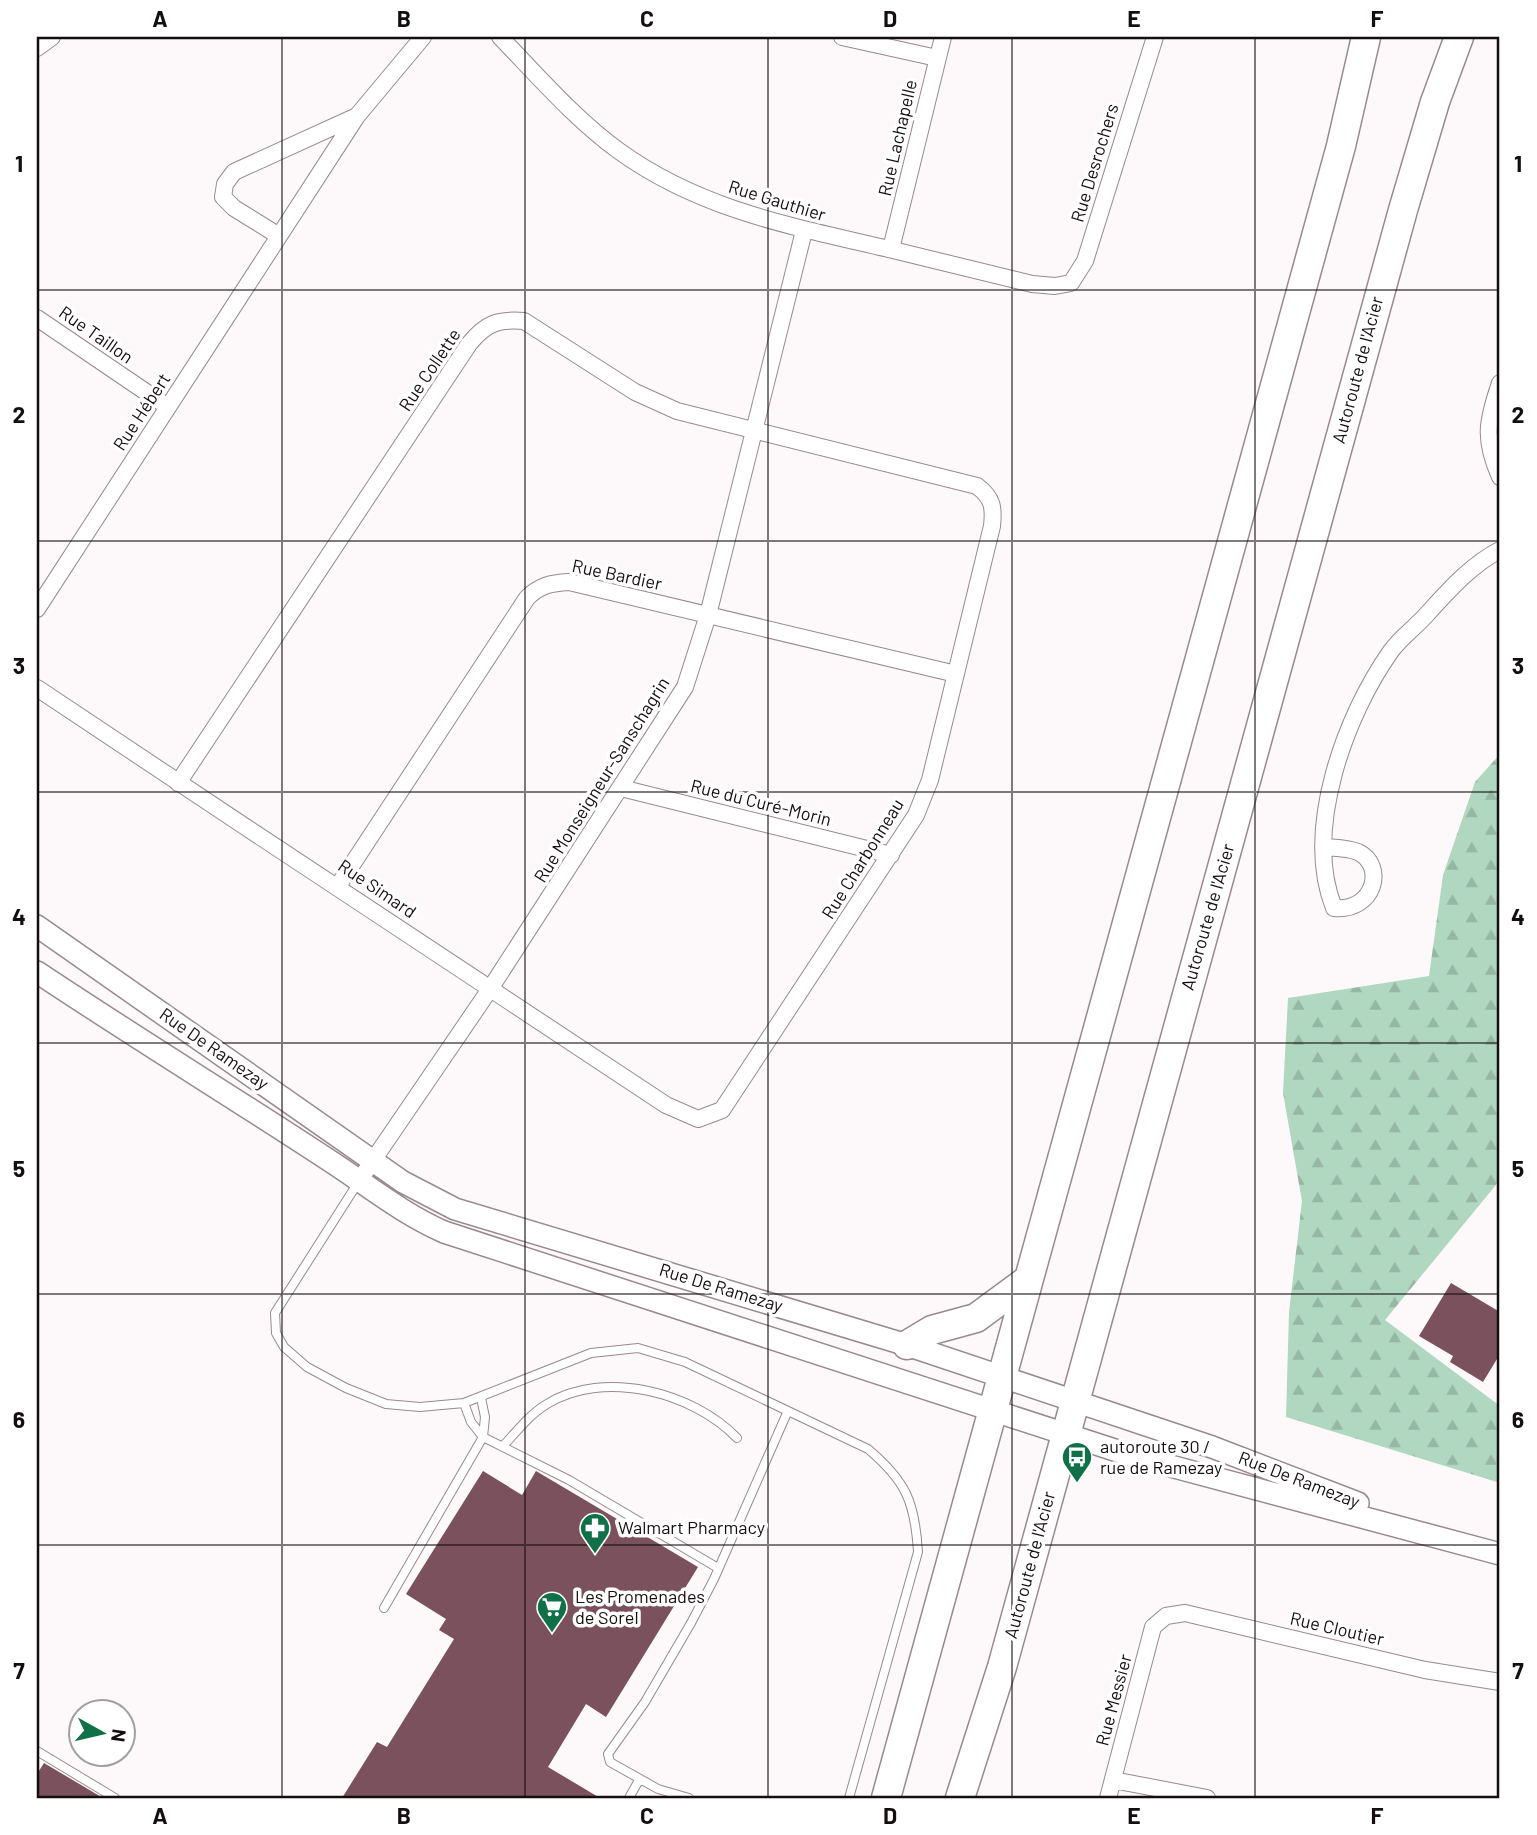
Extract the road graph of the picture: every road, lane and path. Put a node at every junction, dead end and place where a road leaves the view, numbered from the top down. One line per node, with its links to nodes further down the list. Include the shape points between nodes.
1 (52, 37): 9 (street)
2 (423, 37): 11 (street, Rue Hébert)
3 (500, 37): 12 (street, Rue Gauthier, via 587,125 656,174 733,210)
4 (842, 37): 10 (street)
5 (943, 37): 10 (street, Rue Lachapelle)
6 (1155, 37): 15 (street, Rue Desrochers, via 1085,261 1071,283)
7 (1366, 37): 40 (highway, via 1341,146)
8 (1459, 37): 44 (highway, Autoroute de l'Acier, via 1406,199)
9 (37, 48)
10 (937, 58): 14 (street, Rue Lachapelle)
11 (357, 117): 13 (street, Rue Hébert); 13 (street, Rue Hébert, via 234,172 225,184 223,197 234,208)
12 (804, 231): 14 (street, Rue Gauthier); 19 (street, Rue Monseigneur-Sanschagrin)
13 (279, 236): 18 (street, Rue Hébert)
14 (891, 249): 15 (street, Rue Gauthier)
15 (1055, 286)
16 (37, 318): 18 (street, Rue Taillon)
17 (1500, 383): 20 (street, via 1486,436)
18 (168, 407): 23 (street, Rue Hébert)
19 (754, 432): 21 (street, Rue Collette, via 978,486); 24 (street, Rue Monseigneur-Sanschagrin); 27 (street, Rue Collette, via 677,411 635,392 524,321 502,320 483,327)
20 (1500, 477)
21 (989, 495): 25 (street, Rue Charbonneau, via 994,508 992,526)
22 (1500, 550): 29 (street, via 1443,596 1392,649 1375,677 1356,711 1327,799)
23 (37, 609)
24 (708, 615): 25 (street, Rue Bardier); 28 (street, Rue Monseigneur-Sanschagrin, via 685,687); 31 (street, Rue Bardier, via 569,582 536,588)
25 (956, 674): 30 (street, Rue Charbonneau, via 930,780 916,815)
26 (37, 688): 27 (street, Rue Simard)
27 (178, 783): 31 (street, Rue Simard)
28 (621, 788): 30 (street, Rue du Curé-Morin); 34 (street, Rue Monseigneur-Sanschagrin)
29 (1325, 847)
30 (891, 855): 37 (street, Rue Charbonneau, via 722,1110)
31 (338, 886): 34 (street, Rue Simard)
32 (37, 926): 35 (street, Rue De Ramezay)
33 (37, 972): 36 (street, Rue De Ramezay)
34 (491, 989): 37 (street, Rue Simard, via 666,1105); 38 (street, Rue Monseigneur-Sanschagrin)
35 (131, 990): 36 (street); 38 (street, Rue De Ramezay)
36 (113, 1022): 39 (street, Rue De Ramezay)
37 (698, 1119)
38 (372, 1160): 39 (street, Rue Monseigneur-Sanschagrin); 41 (street, Rue De Ramezay, via 423,1193 481,1218)
39 (359, 1181): 45 (lane, via 275,1313 276,1332 284,1347 307,1367 386,1404); 46 (street, Rue De Ramezay, via 444,1232)
40 (1028, 1279): 41 (highway, via 976,1318 932,1330); 42 (highway)
41 (907, 1345): 42 (street, Rue De Ramezay)
42 (1002, 1378): 44 (street, Rue De Ramezay); 46 (highway)
43 (481, 1398): 45 (lane); 47 (lane, via 591,1353 638,1348 685,1362); 49 (lane)
44 (1074, 1402): 48 (highway, Autoroute de l'Acier); 52 (street, Rue De Ramezay, via 1212,1447)
45 (464, 1403): 49 (lane)
46 (993, 1410): 48 (street, Rue De Ramezay); 65 (highway)
47 (787, 1413): 54 (lane); 64 (lane, via 882,1461 908,1493 916,1520 918,1552)
48 (1065, 1434): 52 (street, Rue De Ramezay); 66 (highway, Autoroute de l'Acier, via 990,1710)
49 (483, 1437): 51 (lane); 55 (lane)
50 (737, 1438): 51 (lane, via 725,1424 672,1399 623,1386 562,1396 544,1405)
51 (504, 1445): 54 (lane)
52 (1461, 1542): 53 (street, Rue De Ramezay)
53 (1500, 1554)
54 (718, 1568): 59 (lane, via 645,1702 608,1754 610,1762)
55 (384, 1608)
56 (1166, 1616): 57 (street, Rue Cloutier, via 1185,1613 1425,1670); 60 (street, Rue Messier, via 1153,1627)
57 (1500, 1682)
58 (37, 1751): 61 (lane)
59 (639, 1780): 62 (lane); 63 (lane)
60 (1113, 1780): 67 (street, Rue Messier); 68 (street)
61 (115, 1798)
62 (629, 1798)
63 (689, 1798)
64 (849, 1798)
65 (886, 1798)
66 (960, 1798)
67 (1108, 1798)
68 (1207, 1798)

